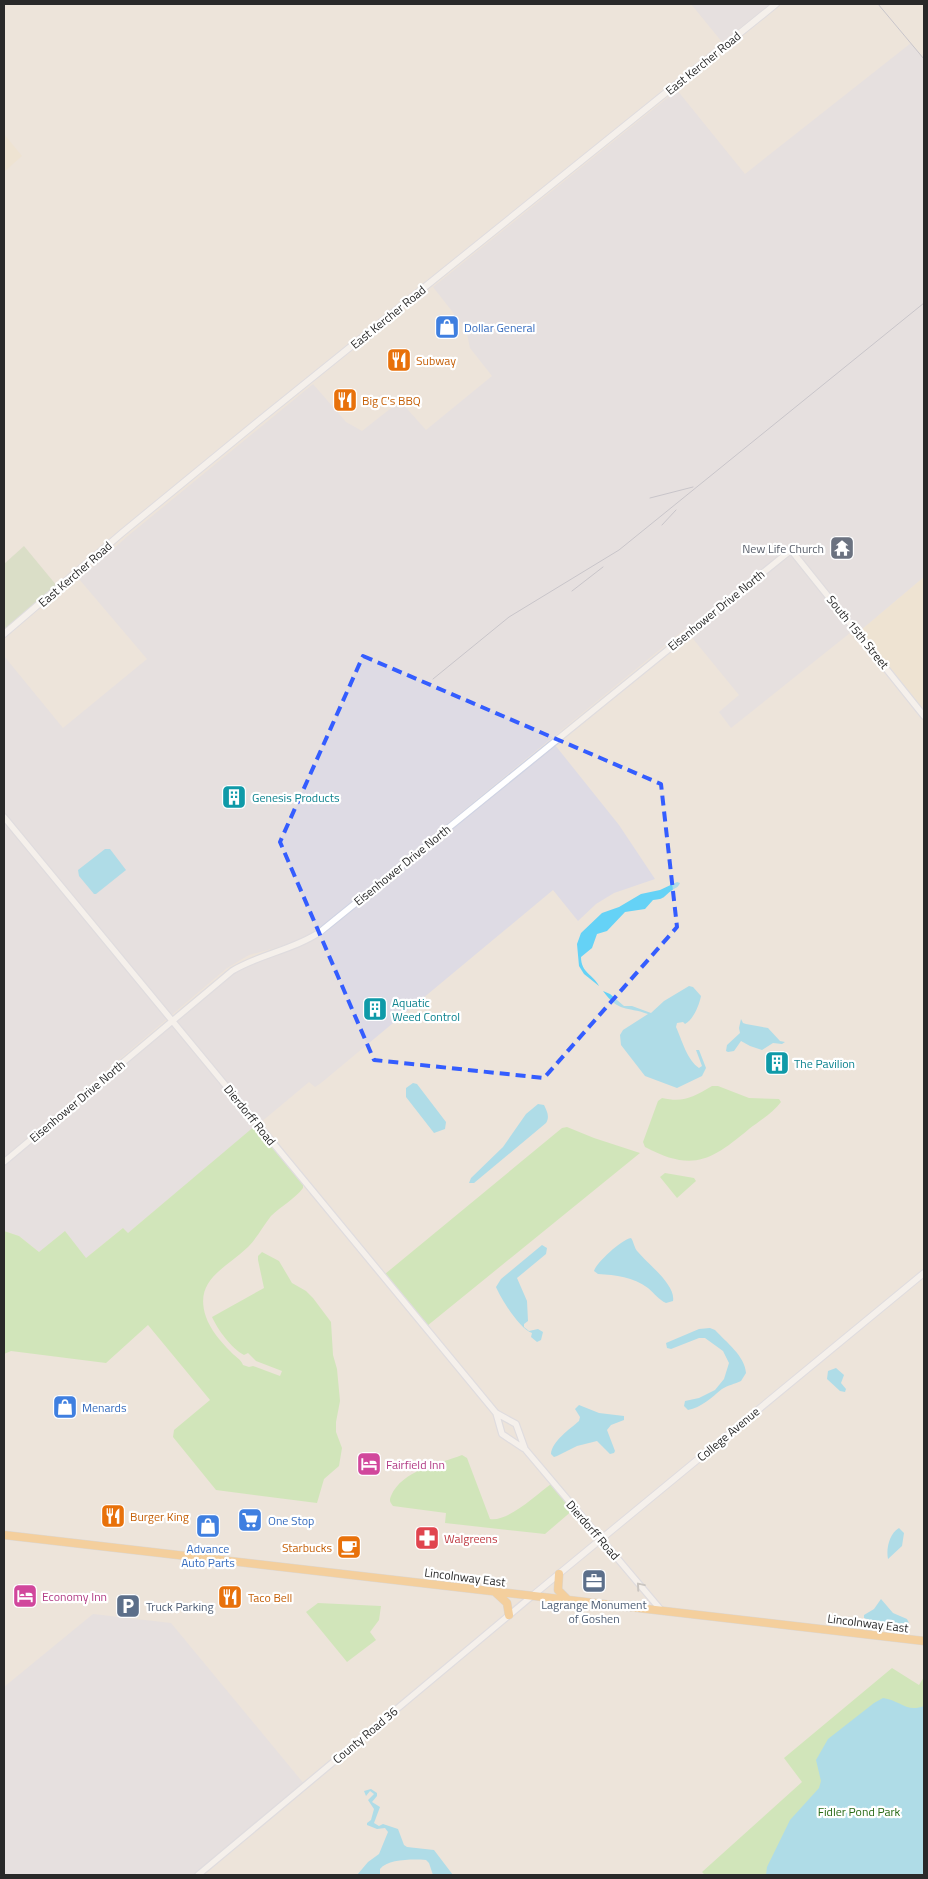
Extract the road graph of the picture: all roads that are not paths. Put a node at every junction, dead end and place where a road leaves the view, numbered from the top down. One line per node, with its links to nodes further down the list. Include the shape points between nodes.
1 (776, 4): 3 (main road, East Kercher Road, via 256,423)
2 (791, 550): 4 (street, South 15th Street); 6 (street, Eisenhower Drive North, via 320,932 298,944 243,964)
3 (4, 634)
4 (924, 716)
5 (4, 817): 6 (street, Dierdorff Road)
6 (172, 1021): 7 (street, Eisenhower Drive North); 9 (street, Dierdorff Road)
7 (4, 1162)
8 (924, 1273): 16 (main road, College Avenue)
9 (496, 1413): 10 (street, Dierdorff Road); 11 (street, Dierdorff Road)
10 (510, 1421): 11 (street); 12 (street, Dierdorff Road)
11 (501, 1428): 13 (street, Dierdorff Road, via 502,1434)
12 (518, 1430): 13 (street, via 516,1435); 14 (street, Dierdorff Road)
13 (508, 1438): 14 (street, Dierdorff Road)
14 (525, 1449): 16 (street, Dierdorff Road)
15 (4, 1535): 18 (highway, Lincolnway East)
16 (601, 1539): 17 (main road, College Avenue); 21 (street, Dierdorff Road, one-way to 16)
17 (559, 1574): 19 (main road, College Avenue); 20 (highway, via 558,1590)
18 (494, 1591): 19 (highway, Lincolnway East); 22 (highway, via 507,1603)
19 (532, 1596): 20 (highway, Lincolnway East); 22 (street, County Road 36)
20 (568, 1600): 21 (highway, Lincolnway East)
21 (661, 1610): 23 (highway, Lincolnway East)
22 (509, 1615): 24 (street, County Road 36)
23 (924, 1641)
24 (198, 1875)

